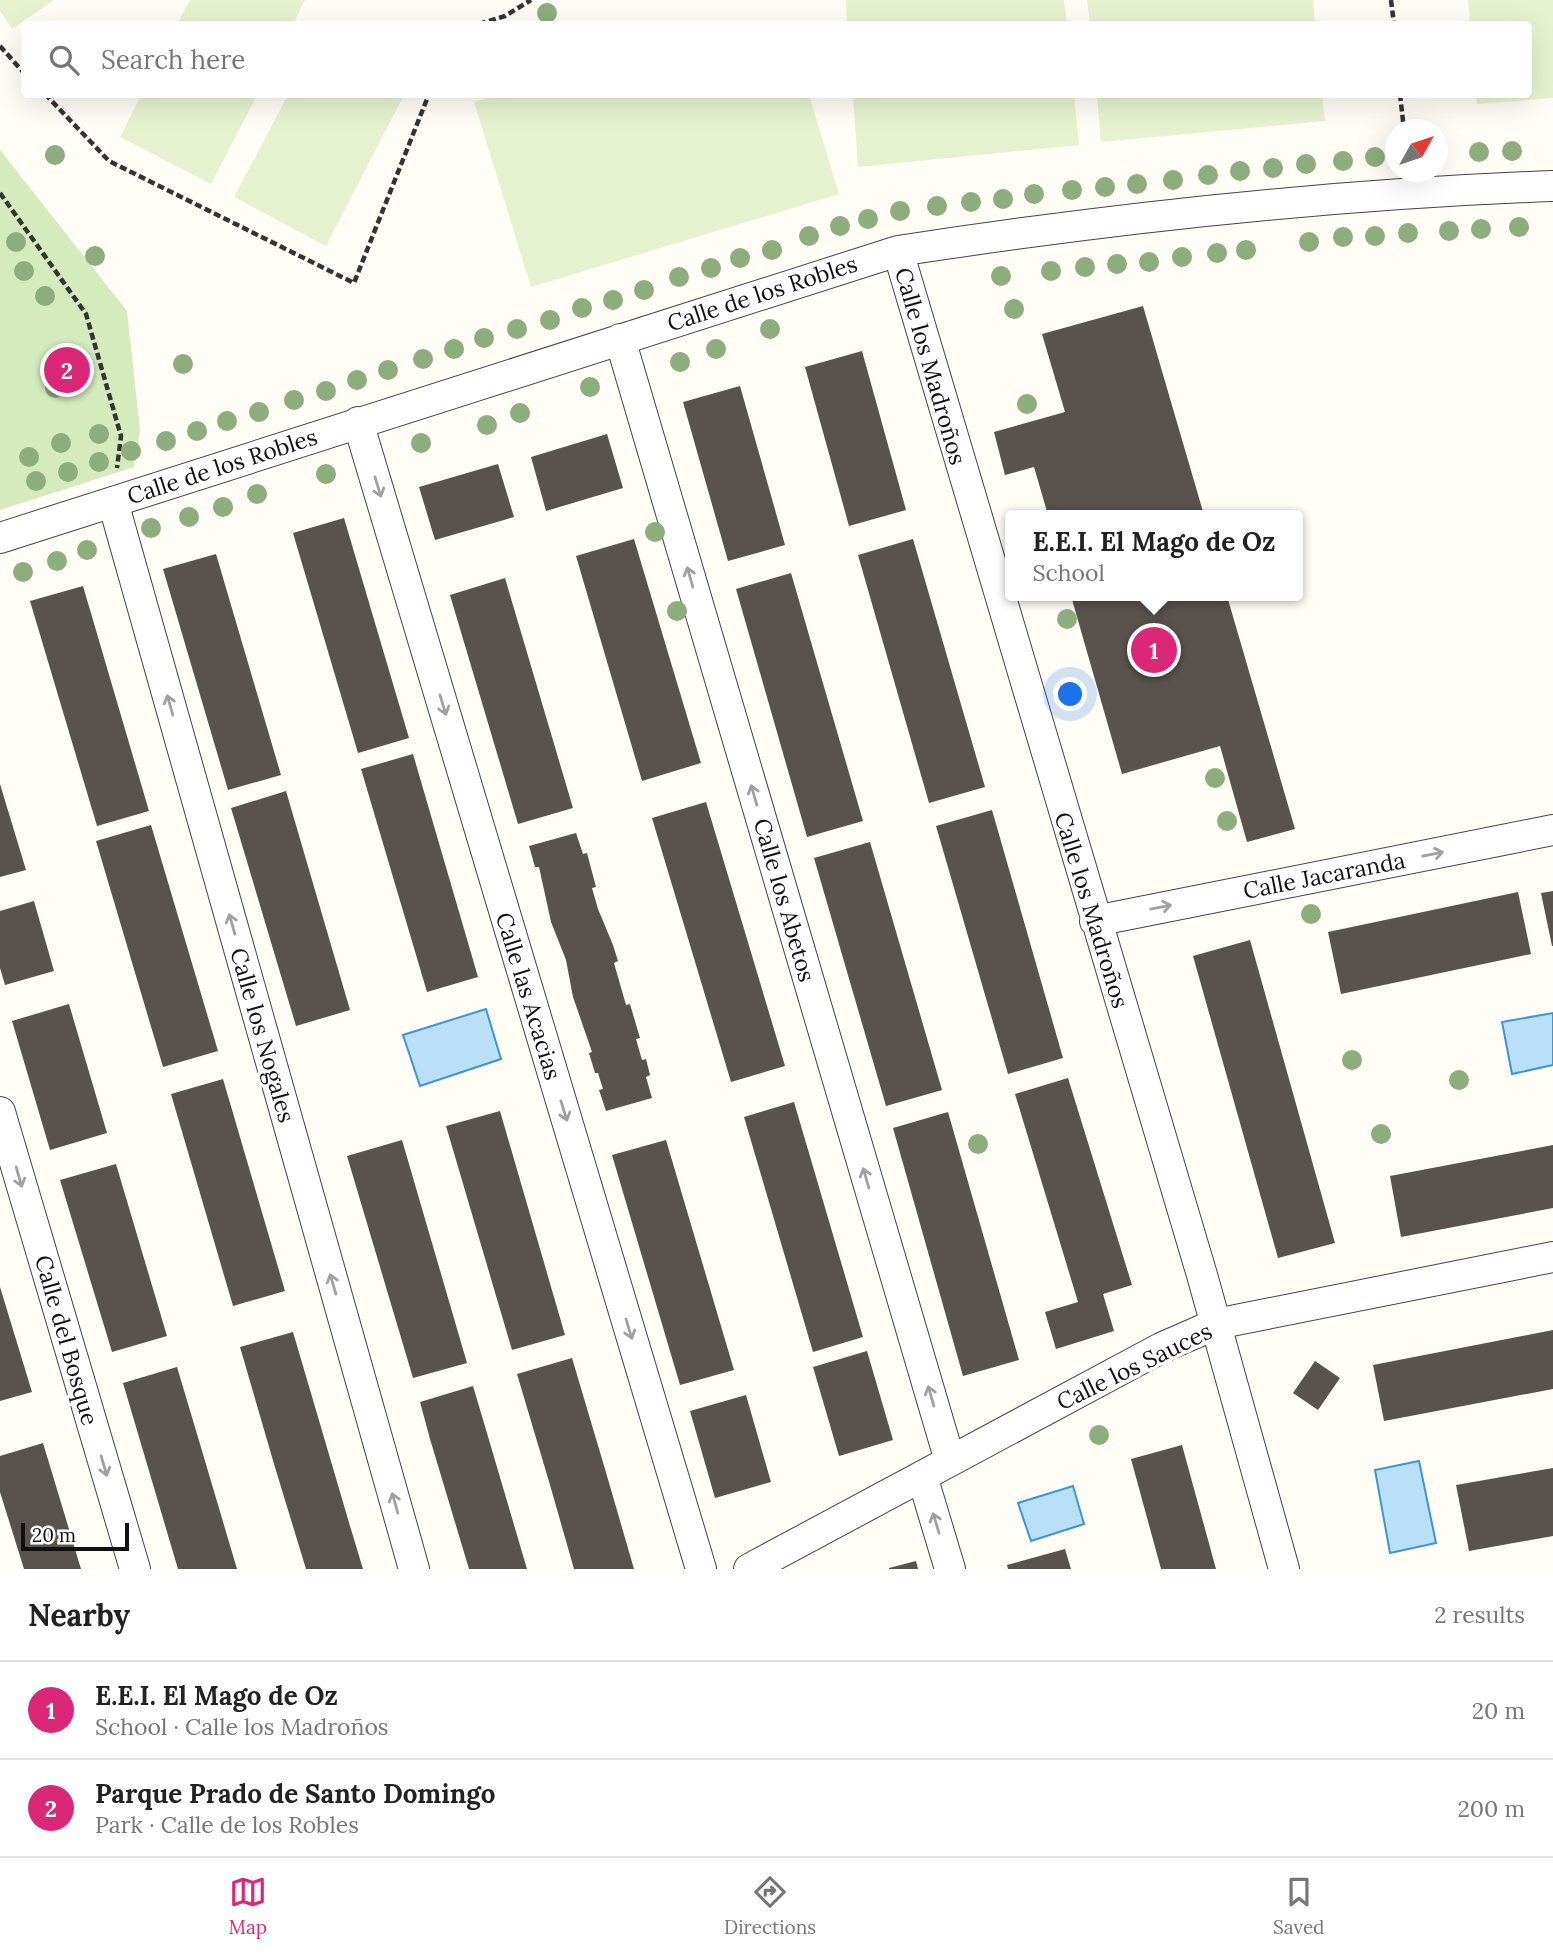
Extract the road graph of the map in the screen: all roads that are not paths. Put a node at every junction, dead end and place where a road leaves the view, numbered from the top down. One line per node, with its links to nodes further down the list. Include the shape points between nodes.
1 (1553, 186): 2 (street, Calle de los Robles, via 1332,201 1030,231)
2 (898, 251): 3 (street, Calle de los Robles); 8 (street, Calle los Madroños)
3 (620, 339): 4 (street, Calle de los Robles); 12 (street, Calle los Abetos, one-way to 3)
4 (358, 422): 5 (street, Calle de los Robles); 16 (street, Calle las Acacias, one-way to 16)
5 (113, 502): 6 (street, Calle de los Robles); 15 (street, Calle los Nogales, one-way to 5)
6 (0, 538)
7 (1553, 830): 8 (street, Calle Jacaranda, one-way to 7)
8 (1094, 920): 11 (street, Calle los Madroños)
9 (0, 1112): 14 (street, Calle del Bosque, one-way to 14)
10 (1553, 1257): 11 (street, Calle los Sauces)
11 (1216, 1324): 12 (street, Calle los Sauces); 19 (street, Calle los Madroños)
12 (950, 1461): 13 (street, Calle los Sauces)
13 (922, 1476): 17 (street, Calle los Sauces); 18 (street, one-way to 13)
14 (135, 1569)
15 (414, 1569)
16 (701, 1569)
17 (749, 1569)
18 (950, 1569)
19 (1284, 1569)

